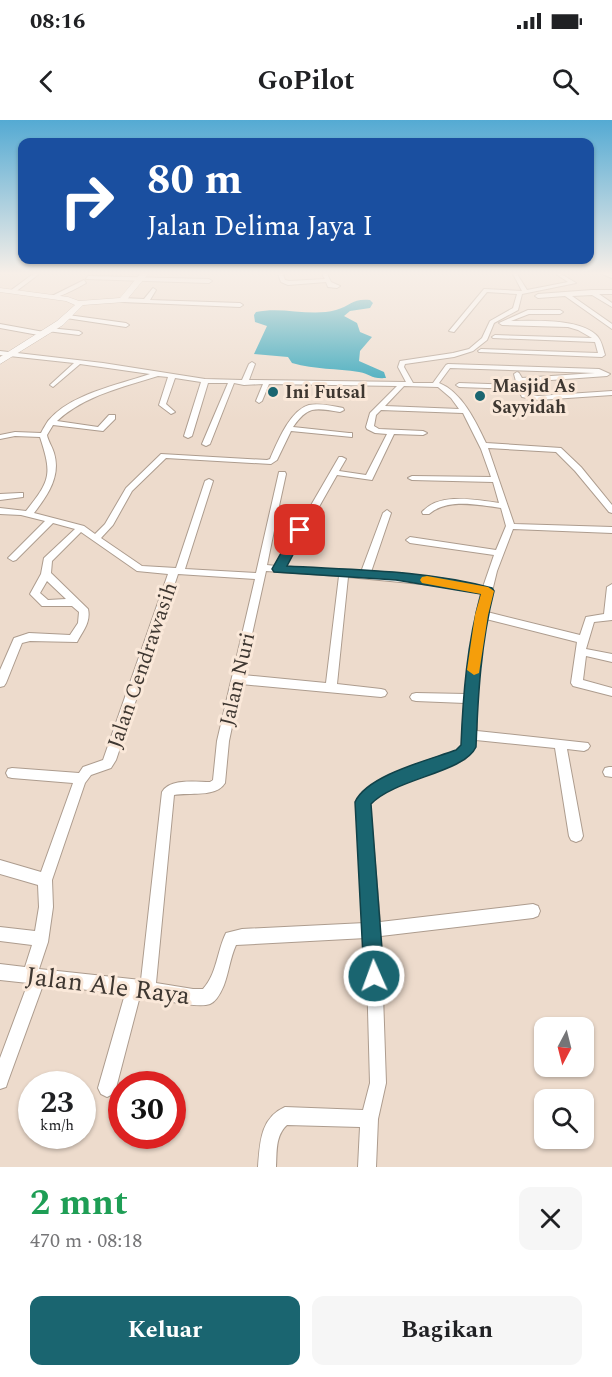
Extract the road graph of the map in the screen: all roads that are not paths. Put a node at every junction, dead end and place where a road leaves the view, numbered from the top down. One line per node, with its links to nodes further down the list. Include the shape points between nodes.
1 (60, 323): 9 (main road)
2 (110, 323): 6 (street)
3 (459, 323): 8 (street)
4 (492, 323): 29 (street, via 485,339 476,347 454,355 402,362)
5 (502, 323): 11 (street); 12 (street, via 578,326)
6 (126, 325)
7 (0, 327): 9 (street)
8 (452, 331)
9 (47, 332): 10 (street); 15 (main road)
10 (79, 333)
11 (495, 337): 12 (street); 13 (street)
12 (597, 339): 13 (street, via 602,355)
13 (481, 351): 19 (street)
14 (0, 353): 15 (street)
15 (10, 354): 16 (main road); 17 (street)
16 (0, 361)
17 (79, 362): 21 (street); 31 (street)
18 (252, 364): 25 (street)
19 (448, 366): 20 (street); 26 (street)
20 (516, 368): 30 (street); 30 (street, via 608,374)
21 (160, 373): 22 (street); 40 (street, via 78,402)
22 (172, 376): 23 (street); 38 (street, via 162,405)
23 (205, 381): 24 (street); 46 (street)
24 (231, 383): 25 (street); 48 (street)
25 (244, 383): 27 (street)
26 (436, 383): 29 (street); 37 (street)
27 (266, 384): 28 (street); 34 (street)
28 (401, 384): 29 (street); 35 (street)
29 (410, 384)
30 (520, 384): 32 (street); 33 (street, via 524,396 532,398)
31 (53, 385)
32 (459, 385)
33 (612, 393)
34 (259, 401)
35 (379, 408): 37 (street); 42 (street, via 371,430)
36 (340, 410): 41 (street, via 308,407)
37 (464, 411): 50 (street)
38 (171, 412)
39 (112, 417): 40 (street, via 100,429)
40 (51, 423): 44 (street)
41 (288, 429): 45 (street); 51 (street, via 273,460 267,462)
42 (391, 432): 43 (street); 53 (street, via 369,478)
43 (423, 433)
44 (43, 435): 47 (street); 67 (street, via 53,473 45,493)
45 (349, 435)
46 (188, 436)
47 (0, 437)
48 (206, 444)
49 (170, 445): 51 (street)
50 (483, 445): 56 (street); 63 (street, via 558,450)
51 (164, 456): 72 (street, via 129,490 109,525)
52 (342, 459): 53 (street)
53 (334, 472): 62 (street)
54 (282, 474): 61 (street, Jalan Nuri)
55 (412, 478): 56 (street)
56 (495, 480): 60 (street)
57 (208, 481): 77 (street, Jalan Cendrawasih)
58 (20, 495): 59 (street)
59 (0, 497)
60 (504, 506): 65 (street, via 449,502 434,505); 69 (street)
61 (275, 508): 62 (street); 78 (street, Jalan Nuri)
62 (313, 510): 76 (street)
63 (612, 510)
64 (0, 511): 67 (street)
65 (426, 512)
66 (387, 513): 81 (street)
67 (28, 514): 68 (street)
68 (52, 519): 70 (street); 75 (street)
69 (510, 526): 71 (street); 74 (street)
70 (81, 528): 72 (street); 79 (street, via 48,560)
71 (612, 530)
72 (96, 538): 77 (street, via 140,569)
73 (410, 540): 74 (street)
74 (499, 553): 83 (street)
75 (13, 558)
76 (279, 569): 78 (street); 80 (street)
77 (177, 571): 78 (street); 99 (street, Jalan Cendrawasih, via 110,760)
78 (261, 572): 88 (street, Jalan Nuri)
79 (46, 574): 84 (street); 84 (street, via 35,594 46,604)
80 (344, 574): 81 (street); 90 (street)
81 (365, 575): 83 (street)
82 (612, 587): 86 (street, via 609,617 590,619)
83 (488, 591): 85 (street)
84 (75, 602): 89 (street, via 84,611 73,639 29,637 18,641)
85 (482, 615): 86 (street); 94 (street)
86 (582, 643): 87 (street); 91 (street, via 577,683)
87 (612, 658)
88 (237, 679): 90 (street); 109 (street, Jalan Nuri, via 223,741 219,783 168,792)
89 (0, 683)
90 (331, 688): 92 (street)
91 (612, 692)
92 (381, 693)
93 (416, 697): 94 (street)
94 (471, 699): 95 (street)
95 (470, 735): 96 (street); 104 (street, via 469,747 462,755 373,791 363,802)
96 (560, 744): 97 (street); 100 (street)
97 (584, 746)
98 (12, 772): 99 (street)
99 (81, 778): 102 (street)
100 (576, 836)
101 (0, 867): 102 (street)
102 (45, 880): 106 (street)
103 (533, 911): 104 (street, Jalan Ale Raya)
104 (373, 930): 109 (street, Jalan Ale Raya, via 231,938 217,987 207,997); 112 (street, via 378,1083)
105 (0, 934): 106 (street)
106 (41, 939): 108 (street)
107 (0, 972): 108 (street, Jalan Ale Raya)
108 (34, 976): 109 (street, Jalan Ale Raya); 110 (street)
109 (141, 989): 111 (street)
110 (0, 1081)
111 (107, 1088)
112 (369, 1119): 113 (street, via 285,1116 276,1121 270,1134); 114 (street)
113 (267, 1167)
114 (366, 1167)

